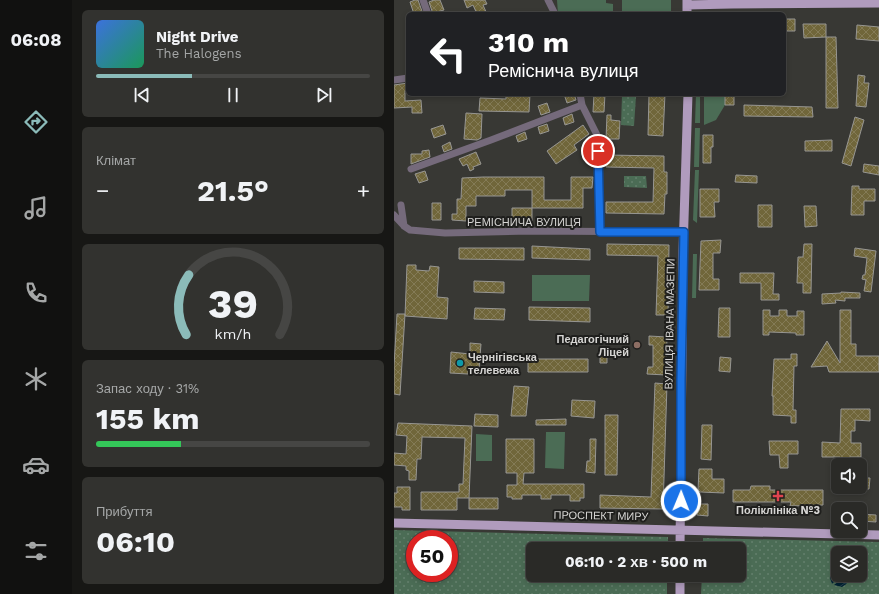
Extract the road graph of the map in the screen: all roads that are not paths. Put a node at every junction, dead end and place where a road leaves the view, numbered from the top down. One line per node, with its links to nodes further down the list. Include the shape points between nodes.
1 (422, 0): 5 (street)
2 (548, 0): 6 (street)
3 (879, 3): 4 (main road)
4 (687, 6)
5 (427, 12)
6 (554, 12)
7 (406, 78): 8 (street)
8 (394, 80)
9 (580, 96): 11 (street)
10 (688, 96): 17 (main road, ВУЛИЦЯ ІВАНА МАЗЕПИ)
11 (582, 104): 12 (street); 16 (street, via 598,137)
12 (412, 169)
13 (401, 205): 15 (street)
14 (394, 215): 15 (street)
15 (404, 226): 16 (street, РЕМІСНИЧА ВУЛИЦЯ, via 410,230 446,233)
16 (600, 232): 17 (street, РЕМІСНИЧА ВУЛИЦЯ)
17 (684, 232): 19 (main road, ВУЛИЦЯ ІВАНА МАЗЕПИ)
18 (394, 523): 19 (main road, ПРОСПЕКТ МИРУ)
19 (680, 530): 20 (main road, ПРОСПЕКТ МИРУ); 21 (main road, ВУЛИЦЯ ІВАНА МАЗЕПИ)
20 (879, 535)
21 (680, 542)
22 (680, 582): 23 (main road)
23 (680, 594)

